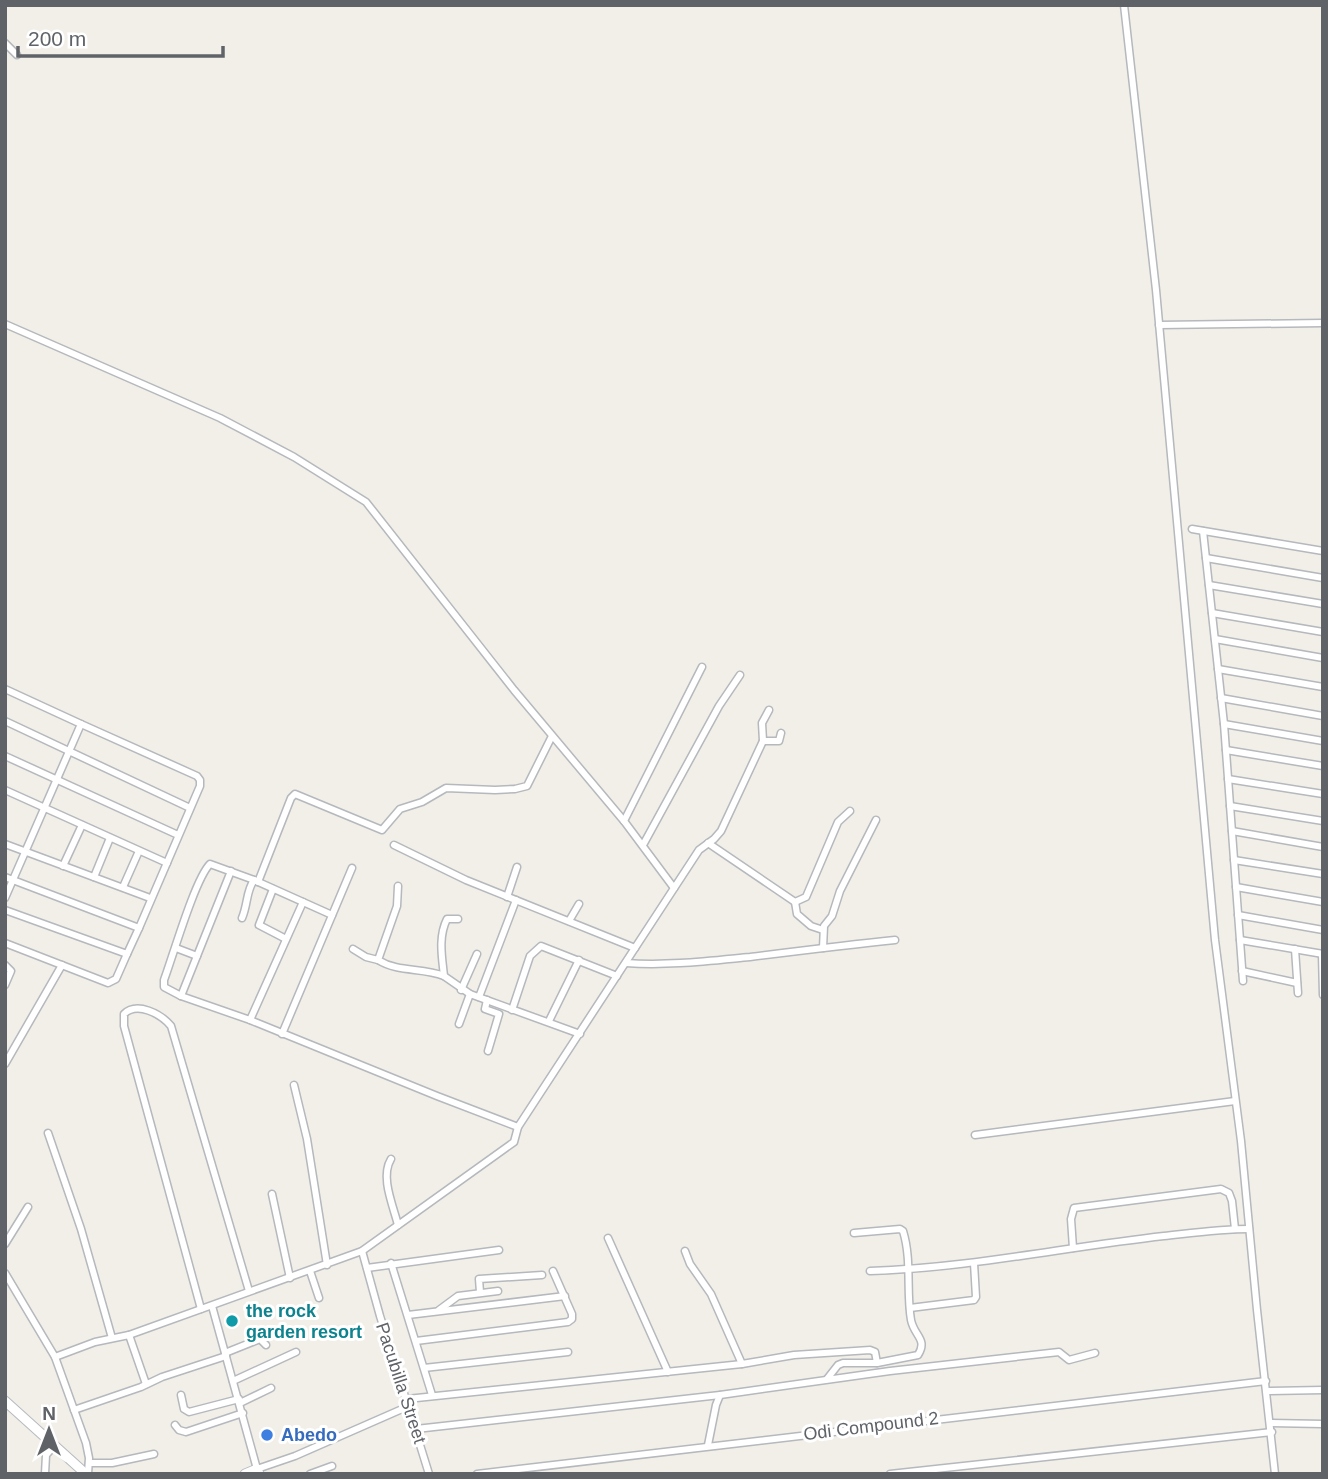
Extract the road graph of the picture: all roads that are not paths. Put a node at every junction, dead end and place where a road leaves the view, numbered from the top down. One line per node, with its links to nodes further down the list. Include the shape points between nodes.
1 (1124, 5): 6 (street)
2 (5, 43): 3 (street)
3 (17, 55)
4 (1323, 323): 6 (street)
5 (5, 324): 30 (street, via 220,418 353,492 366,502)
6 (1159, 325): 132 (street, via 1214,927)
7 (1192, 529): 8 (street)
8 (1203, 531): 9 (street); 10 (street)
9 (1323, 551)
10 (1206, 558): 11 (street); 12 (street)
11 (1323, 578)
12 (1209, 585): 13 (street); 14 (street)
13 (1323, 604)
14 (1212, 613): 15 (street); 16 (street)
15 (1323, 632)
16 (1215, 639): 17 (street); 19 (street)
17 (1323, 658)
18 (702, 667): 46 (street)
19 (1218, 669): 21 (street); 23 (street)
20 (740, 676): 55 (street)
21 (1323, 687)
22 (5, 689): 27 (street)
23 (1221, 698): 25 (street); 28 (street)
24 (769, 710): 31 (street, via 762,723)
25 (1323, 716)
26 (5, 721): 33 (street)
27 (81, 723): 33 (street); 43 (street, via 197,776 201,783)
28 (1224, 724): 32 (street); 34 (street)
29 (781, 733): 31 (street, via 779,741)
30 (552, 736): 46 (street); 69 (street, via 527,786 446,788 400,809 383,830 295,794)
31 (764, 741): 52 (street, via 721,831)
32 (1323, 741)
33 (69, 750): 38 (street); 43 (street)
34 (1226, 750): 36 (street); 37 (street)
35 (5, 756): 38 (street)
36 (1323, 766)
37 (1228, 779): 40 (street); 41 (street)
38 (58, 780): 42 (street); 50 (street)
39 (5, 790): 42 (street)
40 (1323, 794)
41 (1230, 806): 47 (street); 49 (street)
42 (46, 808): 48 (street); 57 (street)
43 (190, 808): 50 (street)
44 (850, 811): 80 (street, via 838,822 806,897)
45 (876, 820): 91 (street)
46 (624, 821): 55 (street)
47 (1323, 821)
48 (82, 825): 51 (street); 61 (street)
49 (1232, 831): 56 (street); 59 (street)
50 (178, 835): 60 (street)
51 (110, 838): 58 (street); 67 (street)
52 (708, 843): 73 (street); 80 (street)
53 (5, 844): 57 (street)
54 (394, 845): 75 (street)
55 (643, 845): 73 (street)
56 (1323, 847)
57 (26, 851): 61 (street); 68 (street)
58 (139, 851): 60 (street); 71 (street)
59 (1234, 860): 65 (street); 72 (street)
60 (167, 863): 77 (street)
61 (64, 866): 67 (street)
62 (517, 867): 75 (street)
63 (352, 868): 84 (street)
64 (231, 871): 69 (street); 96 (street, via 208,866); 104 (street)
65 (1323, 874)
66 (5, 877): 68 (street)
67 (94, 877): 71 (street)
68 (13, 880): 76 (street); 89 (street)
69 (256, 881): 74 (street); 86 (street, via 249,889)
70 (398, 886): 105 (street, via 397,906)
71 (122, 887): 77 (street)
72 (1236, 887): 81 (street); 85 (street)
73 (674, 888): 97 (street)
74 (273, 889): 79 (street); 92 (street, via 259,925)
75 (507, 897): 78 (street)
76 (5, 898)
77 (150, 898): 89 (street)
78 (516, 900): 88 (street); 121 (street)
79 (303, 902): 84 (street); 92 (street)
80 (795, 902): 91 (street, via 797,914)
81 (1323, 902)
82 (579, 904): 88 (street)
83 (5, 910): 101 (street)
84 (332, 915): 127 (street)
85 (1238, 915): 90 (street); 94 (street)
86 (242, 918)
87 (458, 919): 111 (street, via 447,919 443,930)
88 (569, 921): 97 (street)
89 (139, 928): 101 (street)
90 (1323, 929)
91 (823, 930): 98 (street)
92 (286, 939): 124 (street)
93 (894, 940): 98 (street)
94 (1240, 940): 100 (street); 110 (street)
95 (5, 943): 109 (street)
96 (176, 948): 104 (street); 120 (street, via 164,986)
97 (635, 948): 107 (street)
98 (823, 948): 107 (street, via 660,966)
99 (353, 949): 105 (street)
100 (1295, 949): 103 (street); 114 (street)
101 (127, 954): 109 (street, via 111,983)
102 (477, 954): 116 (street)
103 (1322, 954): 119 (street)
104 (197, 956): 120 (street)
105 (378, 960): 111 (street, via 401,970)
106 (579, 960): 112 (street); 123 (street, via 544,946 536,948); 125 (street)
107 (625, 963): 112 (street)
108 (5, 965): 115 (street, via 12,971)
109 (62, 965): 130 (street)
110 (1242, 971): 113 (street); 114 (street)
111 (444, 976): 116 (street)
112 (617, 976): 128 (street)
113 (1243, 981)
114 (1297, 983): 117 (street)
115 (5, 985)
116 (461, 990): 118 (street)
117 (1298, 993)
118 (470, 994): 121 (street); 126 (street)
119 (1323, 995)
120 (181, 996): 124 (street)
121 (479, 997): 122 (street)
122 (487, 1000): 123 (street); 129 (street, via 485,1009 499,1014)
123 (512, 1010): 125 (street)
124 (250, 1020): 127 (street)
125 (550, 1021): 128 (street)
126 (459, 1024)
127 (282, 1034): 133 (street)
128 (580, 1034): 133 (street)
129 (488, 1051)
130 (5, 1064)
131 (294, 1086): 151 (street)
132 (1236, 1101): 135 (street); 141 (street)
133 (518, 1127): 139 (street, via 514,1142)
134 (48, 1133): 171 (street)
135 (975, 1135)
136 (391, 1159): 139 (street, via 386,1177)
137 (272, 1194): 159 (street)
138 (28, 1206): 144 (street)
139 (398, 1225): 147 (street)
140 (1235, 1229): 141 (street); 145 (street); 145 (street, via 1233,1201 1221,1189 1074,1208)
141 (1249, 1229): 187 (street)
142 (854, 1233): 154 (street, via 900,1229)
143 (608, 1238): 183 (street)
144 (5, 1244)
145 (1073, 1248): 150 (street)
146 (499, 1250): 149 (street)
147 (362, 1251): 151 (street); 152 (street, Pacubilla Street)
148 (685, 1251): 180 (street, via 711,1294)
149 (391, 1263): 152 (street); 169 (street)
150 (974, 1263): 154 (street); 166 (street, via 974,1300)
151 (327, 1265): 155 (street)
152 (367, 1268): 197 (street, Pacubilla Street)
153 (553, 1270): 163 (street)
154 (908, 1270): 156 (street); 166 (street)
155 (310, 1271): 159 (street); 164 (street)
156 (870, 1271)
157 (5, 1273): 178 (street)
158 (542, 1275): 161 (street, via 479,1279)
159 (290, 1278): 160 (street)
160 (249, 1292): 165 (street); 167 (street, via 171,1026 155,1013 130,1009 124,1014 124,1026)
161 (480, 1292): 162 (street); 168 (street, via 458,1296)
162 (498, 1292)
163 (565, 1296): 168 (street); 172 (street, via 572,1317 568,1322)
164 (319, 1298)
165 (212, 1306): 167 (street); 177 (street)
166 (910, 1308): 179 (street, via 912,1325 922,1339 921,1351 914,1358)
167 (201, 1309): 170 (street)
168 (438, 1312): 169 (street)
169 (408, 1315): 172 (street)
170 (129, 1335): 171 (street); 188 (street)
171 (112, 1338): 178 (street)
172 (416, 1341): 182 (street)
173 (265, 1345): 177 (street, via 260,1339)
174 (296, 1352): 186 (street)
175 (568, 1352): 182 (street)
176 (1095, 1353): 184 (street, via 1069,1360 1059,1352)
177 (226, 1354): 186 (street); 188 (street)
178 (55, 1357): 198 (street)
179 (877, 1363): 180 (street, via 870,1350); 181 (street)
180 (742, 1364): 183 (street)
181 (868, 1364): 184 (street); 185 (street, via 838,1364)
182 (424, 1368): 193 (street)
183 (668, 1372): 193 (street)
184 (859, 1375): 185 (street)
185 (827, 1379): 194 (street)
186 (233, 1381): 196 (street)
187 (1266, 1381): 191 (street); 206 (street, Odi Compound 2)
188 (146, 1384): 198 (street)
189 (271, 1388): 196 (street)
190 (1323, 1390): 191 (street)
191 (1267, 1391): 200 (street)
192 (181, 1395): 196 (street, via 189,1412)
193 (432, 1395): 197 (street)
194 (720, 1395): 203 (street); 206 (street)
195 (5, 1401): 205 (main road)
196 (239, 1401): 199 (street)
197 (408, 1403): 203 (street, Pacubilla Street); 210 (street)
198 (74, 1410): 208 (street)
199 (243, 1413): 202 (street, via 186,1432); 210 (street)
200 (1271, 1423): 201 (street); 204 (street)
201 (1323, 1424)
202 (174, 1425)
203 (416, 1429): 215 (street, Pacubilla Street)
204 (1272, 1432): 217 (street); 218 (street)
205 (55, 1445): 211 (street, via 46,1455); 212 (main road)
206 (708, 1445): 216 (street, Odi Compound 2)
207 (154, 1454): 208 (street)
208 (89, 1463): 212 (street)
209 (332, 1466): 214 (street)
210 (258, 1471): 213 (main road)
211 (45, 1474)
212 (87, 1474)
213 (245, 1474)
214 (310, 1474)
215 (429, 1474)
216 (477, 1474)
217 (890, 1474)
218 (1275, 1474)

